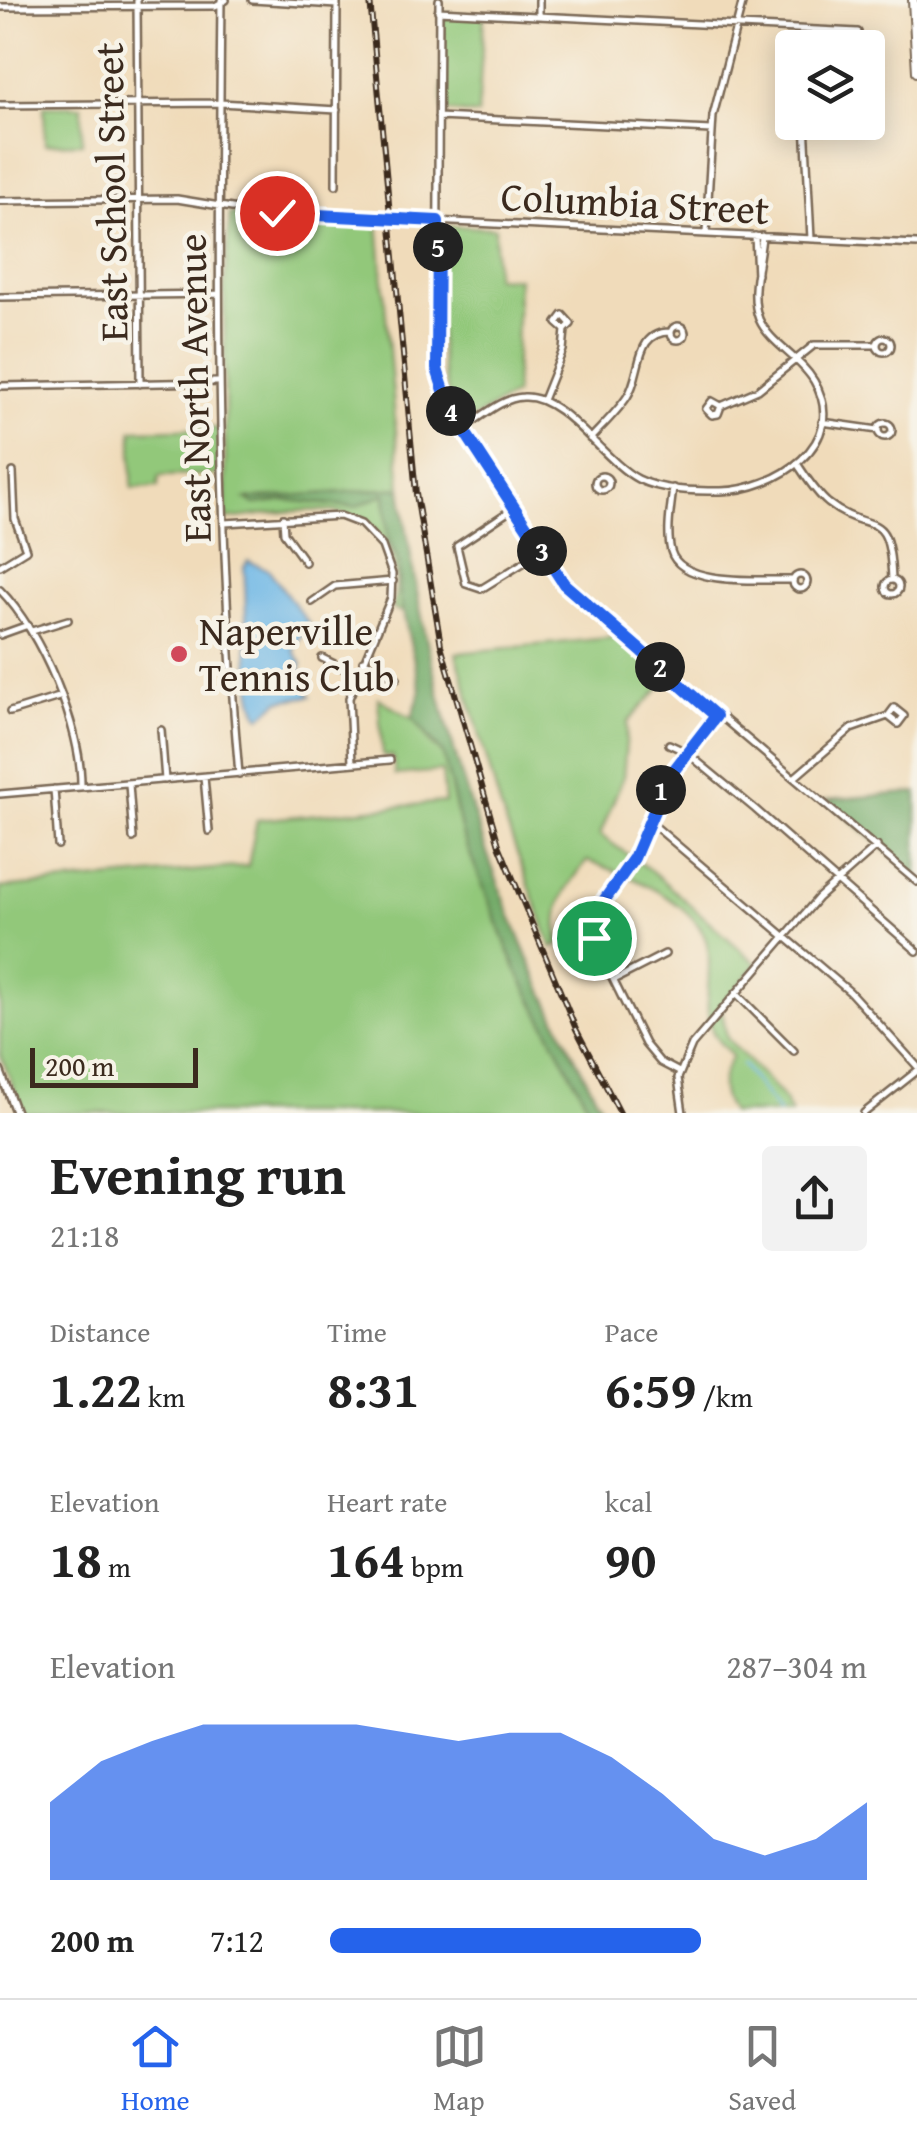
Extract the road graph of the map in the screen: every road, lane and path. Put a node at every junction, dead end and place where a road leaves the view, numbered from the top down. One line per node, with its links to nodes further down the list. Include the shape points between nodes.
1 (252, 0): 7 (street)
2 (438, 0): 10 (street)
3 (539, 0): 11 (street)
4 (742, 0): 12 (street)
5 (914, 0): 14 (main road)
6 (223, 1): 8 (street); 16 (street, East North Avenue)
7 (337, 2): 19 (street)
8 (137, 3): 9 (street); 17 (street, East School Street)
9 (0, 8)
10 (438, 11): 11 (street); 20 (street)
11 (539, 16): 12 (street)
12 (737, 26): 13 (street); 21 (street)
13 (818, 30)
14 (916, 34): 15 (main road)
15 (917, 72)
16 (220, 103): 17 (street); 19 (street); 26 (street, East North Avenue)
17 (138, 104): 18 (street); 24 (street, East School Street)
18 (0, 105)
19 (337, 110): 23 (street)
20 (438, 117): 21 (street); 27 (street)
21 (711, 130): 28 (street)
22 (806, 140): 30 (street)
23 (336, 185)
24 (140, 199): 25 (street, Columbia Street); 26 (street, Columbia Street); 33 (street, East School Street)
25 (0, 201)
26 (219, 206): 27 (street, Columbia Street, bridge); 32 (street, East North Avenue)
27 (438, 221): 28 (street, Columbia Street); 45 (street, via 438,377)
28 (706, 234): 29 (street, Columbia Street)
29 (758, 236): 30 (street, Columbia Street); 38 (street, via 760,320)
30 (810, 239): 31 (street, Columbia Street)
31 (917, 244)
32 (218, 294): 33 (street); 39 (street, East North Avenue)
33 (141, 295): 34 (street); 40 (street, East School Street)
34 (0, 297)
35 (565, 330): 42 (street)
36 (672, 332): 47 (street, via 646,342 627,398)
37 (876, 345): 38 (street, via 818,344)
38 (795, 359): 43 (street, via 758,390); 44 (street, via 817,386)
39 (218, 382): 40 (street); 55 (street, East North Avenue)
40 (140, 384): 41 (street)
41 (0, 386)
42 (543, 400): 45 (street, via 513,398); 47 (street)
43 (721, 406)
44 (822, 422): 46 (street); 49 (street)
45 (463, 428): 53 (street)
46 (878, 430)
47 (590, 439): 48 (street)
48 (618, 465): 51 (street); 52 (street, via 642,481)
49 (798, 465): 52 (street, via 742,489); 60 (street, via 829,504 882,530 890,543)
50 (13, 472): 58 (street, via 15,519 26,550)
51 (606, 477)
52 (673, 488): 59 (street, via 669,542 680,567 702,576)
53 (514, 508): 56 (street); 56 (street, via 456,546 468,587 481,590)
54 (283, 518): 55 (street); 57 (street, via 284,533); 61 (street, via 333,515 362,524 382,546)
55 (225, 523): 80 (street, East North Avenue)
56 (542, 552): 73 (street, via 570,589)
57 (305, 562)
58 (0, 566)
59 (793, 580)
60 (892, 580)
61 (393, 581): 63 (street, via 335,586); 68 (street)
62 (0, 590): 65 (street)
63 (312, 602)
64 (68, 620): 65 (street)
65 (30, 628): 66 (street); 71 (street)
66 (0, 636)
67 (322, 658): 69 (street)
68 (363, 662): 69 (street); 70 (street)
69 (357, 674): 79 (street, via 348,710)
70 (397, 678)
71 (59, 697): 72 (street); 85 (street)
72 (10, 712)
73 (716, 716): 77 (street); 82 (street)
74 (888, 716): 82 (street, via 851,730)
75 (161, 730): 83 (street)
76 (669, 744): 77 (street)
77 (686, 752): 88 (street); 93 (street)
78 (390, 760): 79 (street)
79 (352, 763): 80 (street)
80 (239, 774): 81 (street)
81 (204, 777): 83 (street); 89 (street)
82 (794, 778): 92 (street)
83 (165, 780): 84 (street)
84 (129, 784): 85 (street); 90 (street)
85 (81, 787): 86 (street)
86 (54, 789): 87 (street); 91 (street)
87 (0, 794)
88 (649, 820): 95 (street); 98 (street, via 634,858 594,919 594,938)
89 (209, 831)
90 (134, 838)
91 (58, 845)
92 (877, 846): 93 (street); 94 (street)
93 (839, 881): 95 (street); 96 (street)
94 (917, 882)
95 (785, 936): 99 (street); 101 (street, via 850,992)
96 (917, 951)
97 (665, 954): 98 (street)
98 (614, 980): 103 (street, via 650,1052)
99 (736, 994): 100 (street); 103 (street, via 692,1045)
100 (794, 1051)
101 (917, 1068): 106 (street)
102 (0, 1071): 104 (main road)
103 (679, 1072): 105 (street)
104 (16, 1113)
105 (683, 1113)
106 (864, 1113)

